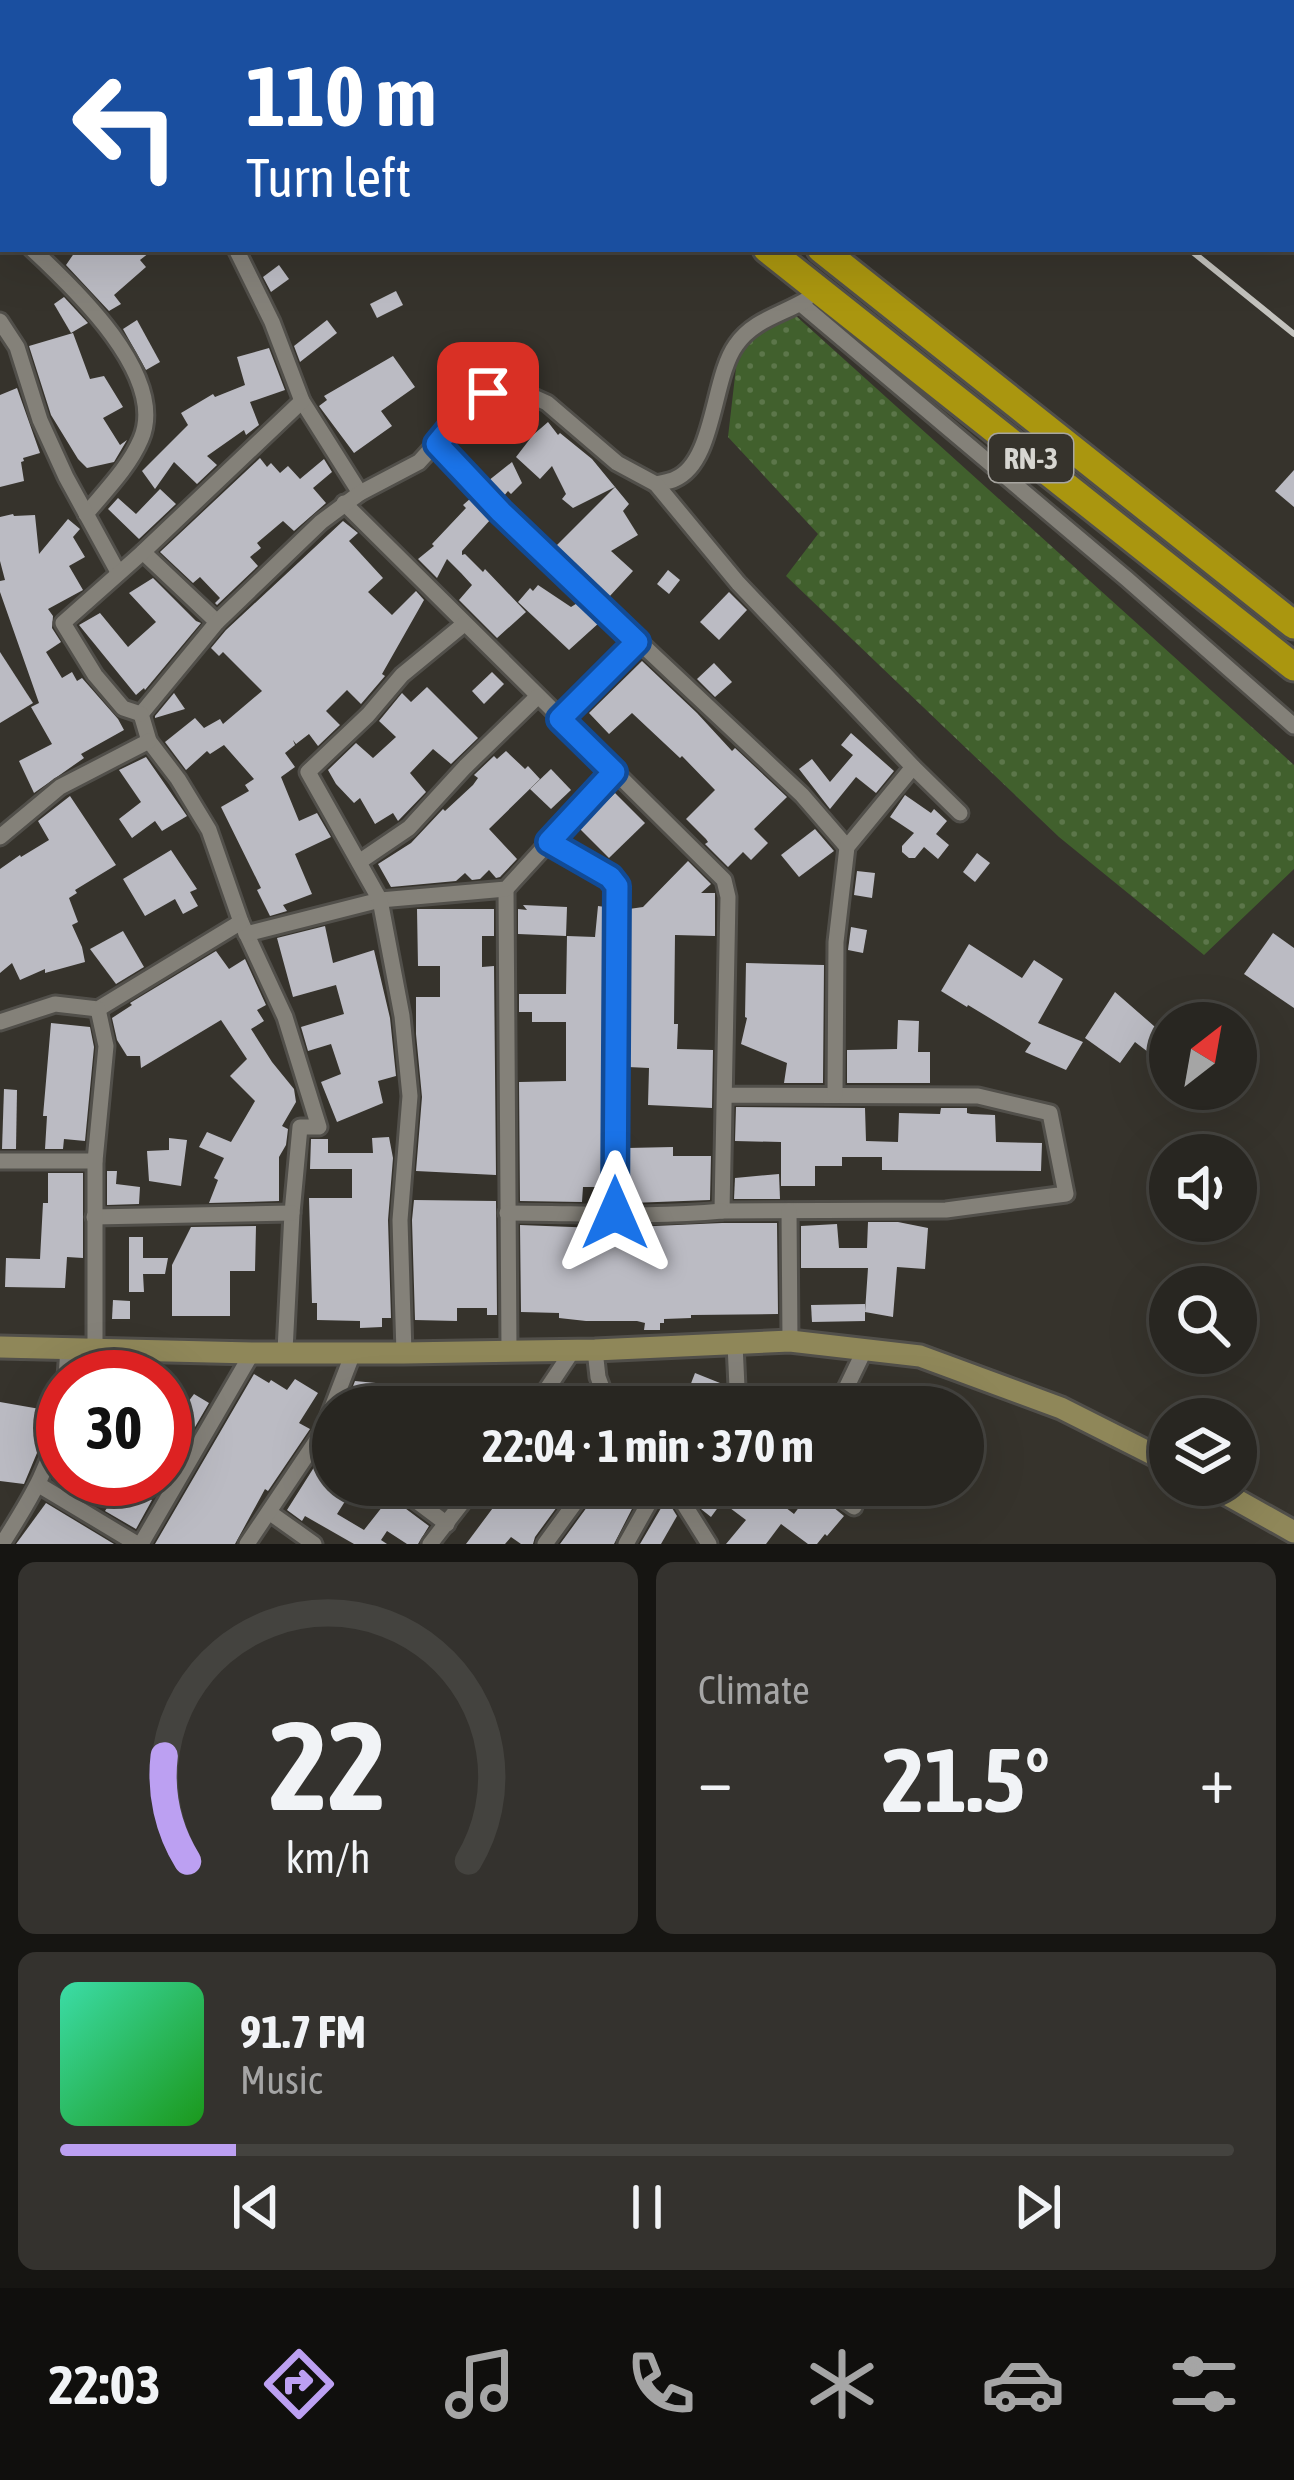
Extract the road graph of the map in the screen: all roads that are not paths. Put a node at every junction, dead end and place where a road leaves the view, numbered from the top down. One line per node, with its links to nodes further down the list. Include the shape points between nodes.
1 (35, 252): 14 (street, via 83,296 130,360 148,408 128,463)
2 (237, 252): 9 (street)
3 (770, 252): 5 (highway, RN-3)
4 (825, 252): 7 (highway, RN-3)
5 (810, 297): 8 (highway, RN-3); 11 (street, via 760,321 736,344 693,463 679,478); 25 (street)
6 (0, 321): 14 (street)
7 (932, 338): 8 (highway); 19 (highway, RN-3)
8 (910, 363): 21 (highway, RN-3)
9 (302, 400): 12 (street); 15 (street)
10 (437, 444): 11 (street, via 488,393 516,389); 12 (street); 20 (street)
11 (656, 484): 27 (street)
12 (360, 493): 13 (street)
13 (344, 503): 17 (street); 18 (street)
14 (86, 514): 16 (street)
15 (143, 552): 16 (street); 17 (street)
16 (118, 572): 23 (street, via 63,622 95,675 123,708)
17 (217, 622): 23 (street)
18 (464, 624): 22 (street); 33 (street, via 308,772)
19 (1294, 625)
20 (637, 642): 24 (street); 32 (street)
21 (1294, 667)
22 (537, 697): 24 (street); 33 (street, via 409,828)
23 (141, 714): 26 (street)
24 (560, 719): 28 (street)
25 (1294, 726)
26 (149, 742): 30 (street, via 59,788); 36 (street, via 209,830)
27 (913, 767): 29 (street); 32 (street)
28 (614, 772): 31 (street); 40 (street, via 724,880)
29 (960, 813)
30 (0, 837)
31 (549, 842): 34 (street); 47 (street, via 617,886)
32 (847, 847): 39 (street, via 836,942)
33 (359, 862): 35 (street)
34 (506, 889): 35 (street); 46 (street)
35 (380, 900): 36 (street); 60 (street, via 410,1096 400,1220)
36 (243, 928): 37 (street); 45 (street, via 285,1017 319,1127 300,1127)
37 (98, 1009): 38 (street, via 55,1004); 42 (street, via 106,1046)
38 (0, 1022)
39 (835, 1094): 40 (street); 44 (street, via 978,1096 1050,1113 1066,1194 946,1210)
40 (724, 1095): 43 (street)
41 (0, 1161): 42 (street)
42 (95, 1162): 48 (street)
43 (722, 1211): 44 (street); 47 (street)
44 (789, 1211): 49 (street)
45 (292, 1213): 48 (street); 57 (street)
46 (507, 1213): 47 (street); 55 (street)
47 (615, 1213)
48 (94, 1217): 53 (street)
49 (790, 1340): 50 (street); 54 (street)
50 (735, 1344): 56 (street); 64 (street)
51 (0, 1346): 52 (street)
52 (68, 1348): 53 (street)
53 (94, 1348): 58 (street)
54 (865, 1349): 65 (street); 66 (street, via 920,1356 992,1381)
55 (509, 1350): 56 (street); 60 (street)
56 (584, 1350): 62 (street); 63 (street)
57 (285, 1351): 58 (street); 59 (street)
58 (252, 1353): 80 (street)
59 (352, 1353): 60 (street); 61 (street)
60 (404, 1353)
61 (342, 1386)
62 (553, 1386)
63 (601, 1386)
64 (737, 1386)
65 (848, 1386)
66 (1149, 1452)
67 (312, 1455): 76 (street)
68 (36, 1490): 79 (street)
69 (75, 1506): 80 (street)
70 (423, 1506): 77 (street)
71 (460, 1506): 77 (street)
72 (573, 1506): 84 (street)
73 (647, 1506): 85 (street)
74 (685, 1506): 86 (street)
75 (1248, 1506): 78 (street)
76 (269, 1512): 81 (street); 82 (street)
77 (447, 1524): 83 (street)
78 (1294, 1532)
79 (2, 1544)
80 (139, 1544)
81 (247, 1544)
82 (314, 1544)
83 (430, 1544)
84 (544, 1544)
85 (626, 1544)
86 (709, 1544)

